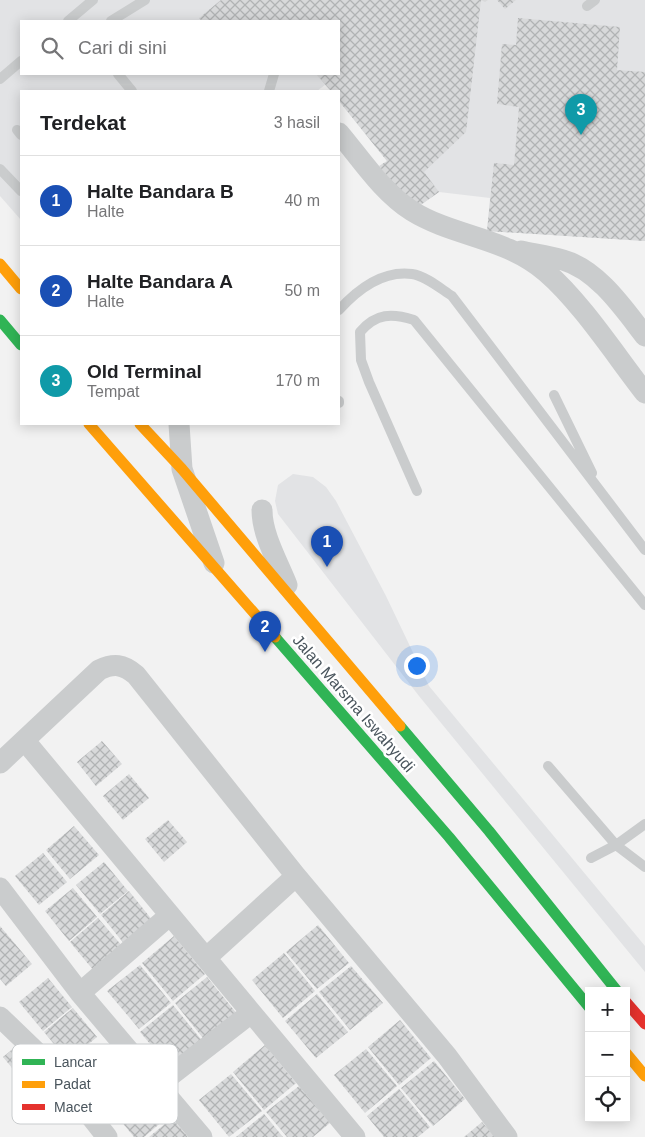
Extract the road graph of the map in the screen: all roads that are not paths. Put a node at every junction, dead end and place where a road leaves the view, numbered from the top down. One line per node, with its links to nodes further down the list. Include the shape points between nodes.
1 (93, 0): 3 (lane)
2 (145, 0): 4 (lane)
3 (72, 20)
4 (113, 20)
5 (20, 62): 8 (lane)
6 (119, 75): 9 (lane)
7 (274, 75): 10 (lane)
8 (0, 79)
9 (131, 90)
10 (269, 90)
11 (340, 134): 14 (street, via 394,197 412,211)
12 (0, 169): 13 (lane)
13 (20, 190)
14 (514, 250): 19 (street, via 565,260 589,274 618,302); 21 (street, via 546,272 572,299)
15 (0, 264): 16 (highway)
16 (20, 288)
17 (340, 309): 28 (lane, via 366,284 386,277 412,274 452,296)
18 (0, 320): 20 (highway)
19 (645, 336)
20 (20, 344)
21 (645, 393)
22 (554, 395): 28 (lane)
23 (90, 425): 31 (highway, Jalan Marsma Iswahyudi)
24 (141, 425): 26 (highway, Jalan Marsma Iswahyudi)
25 (179, 425): 26 (street)
26 (182, 469): 31 (street); 32 (highway, Jalan Marsma Iswahyudi)
27 (417, 491): 33 (lane, via 360,360 360,332 368,322 382,315 414,320)
28 (602, 494): 30 (lane)
29 (262, 510): 32 (street, via 269,541)
30 (645, 550)
31 (216, 570): 47 (highway, Jalan Marsma Iswahyudi, via 449,837)
32 (293, 600): 45 (highway, Jalan Marsma Iswahyudi, via 489,831)
33 (645, 605)
34 (25, 741): 35 (street); 41 (street, via 99,670 115,664 128,667); 43 (street)
35 (0, 763)
36 (548, 766): 38 (lane)
37 (645, 824): 38 (lane)
38 (616, 845): 39 (lane); 40 (lane)
39 (591, 858)
40 (645, 867)
41 (296, 876): 44 (street); 62 (street, via 447,1056)
42 (0, 888): 46 (street)
43 (170, 915): 44 (street); 46 (street)
44 (206, 958): 49 (street)
45 (614, 987)
46 (80, 993): 53 (street)
47 (585, 1002)
48 (630, 1007): 51 (highway)
49 (251, 1013): 55 (street); 61 (street)
50 (0, 1016): 52 (street)
51 (645, 1024)
52 (29, 1044)
53 (122, 1044)
54 (630, 1058): 56 (highway)
55 (178, 1070)
56 (645, 1076)
57 (178, 1110): 60 (street)
58 (96, 1124): 59 (street)
59 (106, 1137)
60 (202, 1137)
61 (355, 1137)
62 (507, 1137)

